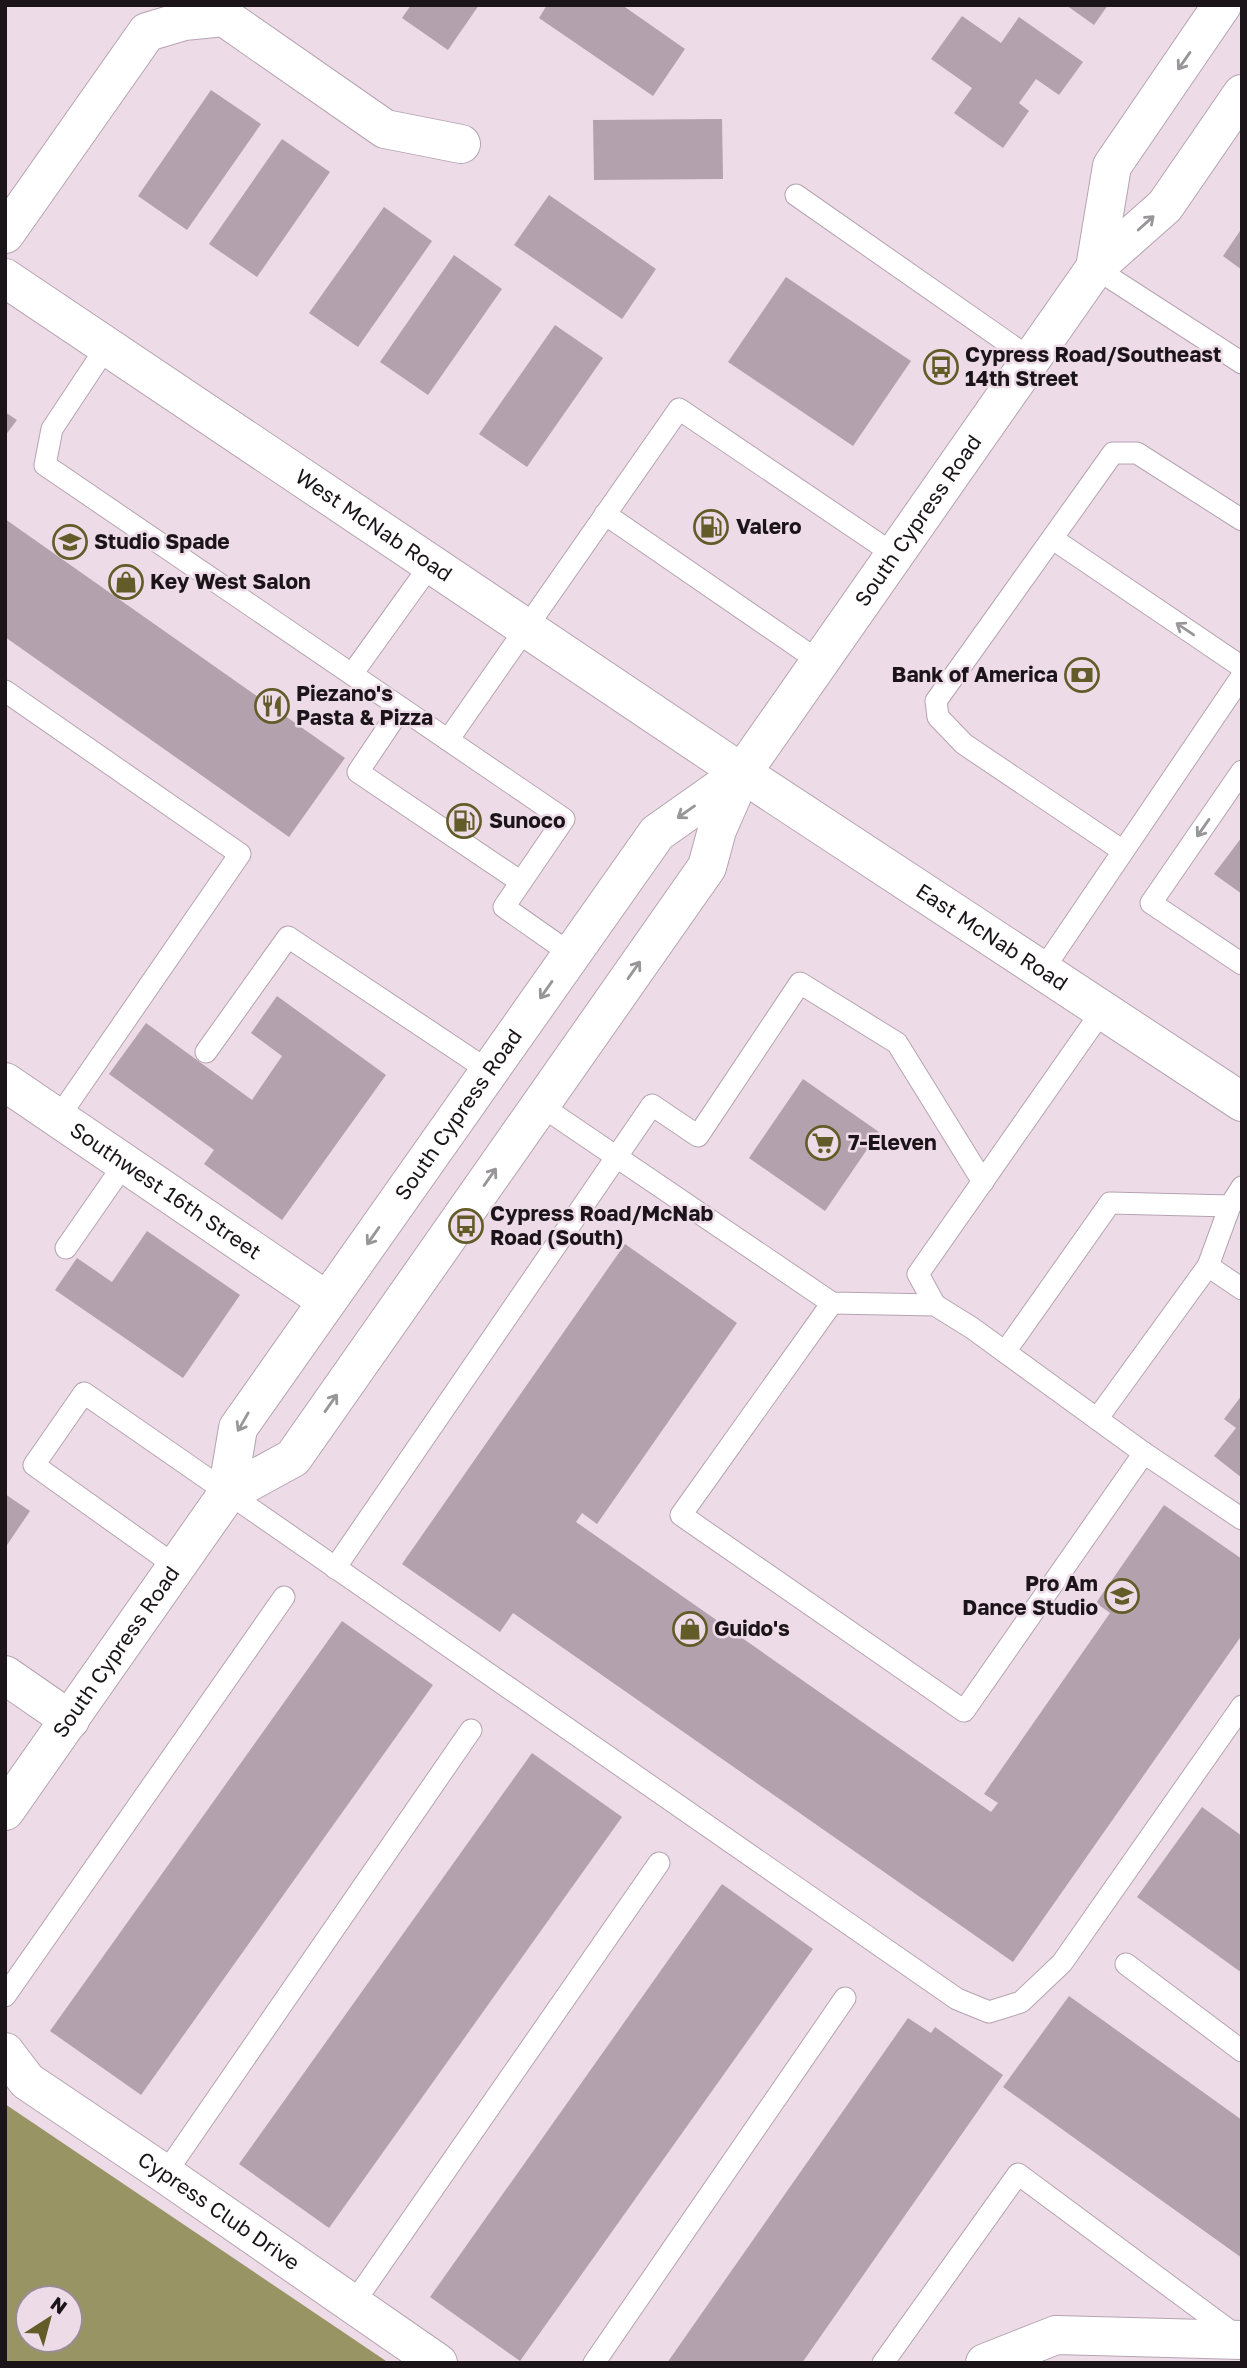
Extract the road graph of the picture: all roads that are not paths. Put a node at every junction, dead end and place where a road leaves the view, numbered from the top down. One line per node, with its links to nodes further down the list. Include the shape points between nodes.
1 (1222, 5): 6 (street, South Cypress Road, one-way to 6, via 1112,166)
2 (1242, 94): 6 (street, South Cypress Road, one-way to 2, via 1165,206)
3 (461, 144): 5 (street, via 385,129 224,17 184,21 147,32)
4 (796, 195): 9 (lane)
5 (5, 234)
6 (1095, 268): 9 (street, South Cypress Road); 10 (lane)
7 (5, 278): 8 (street, West McNab Road)
8 (107, 346): 15 (street, West McNab Road); 19 (lane, via 52,429 45,465)
9 (1031, 359): 14 (street, South Cypress Road)
10 (1242, 363)
11 (605, 514): 14 (lane, via 679,409); 16 (lane); 17 (lane)
12 (1242, 520): 13 (lane, via 1137,453 1113,453)
13 (1053, 539): 18 (lane, one-way to 13); 26 (lane, via 936,701 938,717 964,744)
14 (895, 555): 17 (street, South Cypress Road)
15 (431, 564): 16 (street, West McNab Road); 19 (lane)
16 (525, 628): 23 (lane); 25 (street, West McNab Road)
17 (820, 662): 25 (street, South Cypress Road)
18 (1242, 667)
19 (352, 674): 22 (lane)
20 (1242, 676): 26 (lane)
21 (5, 691): 37 (lane, via 240,854)
22 (401, 708): 23 (lane); 27 (lane, via 358,772)
23 (448, 740): 27 (lane, via 564,819)
24 (1242, 771): 29 (lane, one-way to 29, via 1150,903)
25 (742, 773): 28 (street, South Cypress Road, one-way to 28, via 657,833); 30 (street, East McNab Road); 36 (street, South Cypress Road, one-way to 25, via 707,867 717,830)
26 (1123, 851): 30 (lane)
27 (522, 882): 28 (lane, via 504,908)
28 (571, 954): 33 (street, South Cypress Road, one-way to 33)
29 (1242, 964)
30 (1042, 971): 31 (street, East McNab Road)
31 (1102, 1011): 35 (street, East McNab Road); 40 (lane)
32 (206, 1052): 33 (lane, via 288,937)
33 (489, 1071): 46 (street, South Cypress Road, one-way to 46)
34 (5, 1082): 37 (street, Southwest 16th Street)
35 (1242, 1102)
36 (540, 1105): 38 (lane); 52 (street, South Cypress Road, one-way to 36, via 293,1458)
37 (58, 1118): 39 (street, Southwest 16th Street)
38 (616, 1157): 40 (lane, via 652,1105 698,1136 800,983 897,1043); 47 (lane); 55 (lane)
39 (125, 1163): 43 (lane); 46 (street, Southwest 16th Street)
40 (983, 1182): 48 (lane, via 918,1275)
41 (1242, 1187): 42 (lane)
42 (1230, 1206): 44 (lane); 49 (lane, via 1110,1203)
43 (66, 1248)
44 (1208, 1266): 45 (lane); 50 (lane)
45 (1242, 1289)
46 (327, 1300): 52 (street, South Cypress Road, one-way to 52, via 238,1428)
47 (832, 1303): 48 (lane); 51 (lane, via 681,1515 964,1711)
48 (935, 1305): 49 (lane)
49 (1005, 1352): 50 (lane)
50 (1097, 1419): 51 (lane)
51 (1144, 1453): 53 (lane)
52 (227, 1494): 54 (street, South Cypress Road); 54 (lane, via 84,1393 34,1465); 55 (lane)
53 (1242, 1519)
54 (177, 1567): 59 (street, South Cypress Road)
55 (335, 1569): 58 (lane, via 957,2000 989,2011 1021,2002 1062,1963)
56 (284, 1597): 64 (lane)
57 (5, 1675): 59 (street)
58 (1242, 1706)
59 (70, 1720): 61 (street, South Cypress Road)
60 (471, 1730): 68 (lane)
61 (5, 1811)
62 (659, 1863): 69 (lane)
63 (1126, 1964): 66 (lane)
64 (5, 1996)
65 (845, 1998): 72 (lane)
66 (1242, 2050)
67 (5, 2052): 68 (street, Cypress Club Drive, via 27,2081)
68 (165, 2174): 69 (street, Cypress Club Drive)
69 (353, 2304): 71 (street, Cypress Club Drive)
70 (1242, 2340): 73 (lane, via 1018,2174); 74 (street, via 1056,2335)
71 (438, 2363)
72 (594, 2363)
73 (883, 2363)
74 (985, 2363)

